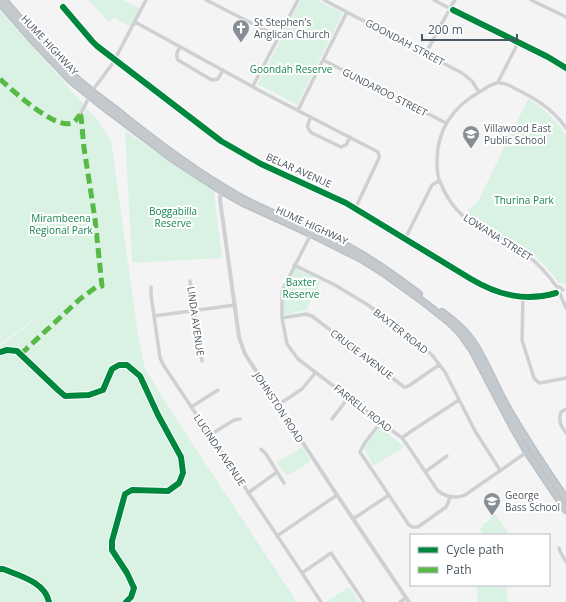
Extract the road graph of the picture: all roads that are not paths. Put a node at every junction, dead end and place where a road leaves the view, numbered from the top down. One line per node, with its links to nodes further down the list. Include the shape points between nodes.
1 (4, 0): 26 (highway, HUME HIGHWAY)
2 (146, 0): 14 (street)
3 (206, 0): 15 (street)
4 (298, 0): 15 (street)
5 (324, 0): 12 (street, GOONDAH STREET)
6 (434, 0): 11 (street)
7 (454, 0): 11 (street)
8 (531, 0): 13 (street)
9 (0, 3): 26 (highway, HUME HIGHWAY, via 72,81)
10 (63, 7): 19 (street, BELAR AVENUE, via 92,41)
11 (450, 8): 16 (street); 18 (street)
12 (347, 12): 18 (street, GOONDAH STREET); 20 (street)
13 (566, 17)
14 (135, 22): 17 (street); 19 (street)
15 (279, 37): 24 (street)
16 (518, 43): 21 (street); 23 (street)
17 (180, 47): 22 (street); 22 (street, via 178,60 204,76 216,80)
18 (426, 54): 25 (street, GOONDAH STREET, via 467,76)
19 (115, 60): 26 (street); 35 (street, BELAR AVENUE, via 221,141 261,164)
20 (323, 60): 27 (street); 30 (street, GUNDAROO STREET)
21 (566, 68)
22 (223, 70): 24 (street)
23 (498, 82): 25 (street, LOWANA STREET); 31 (street, via 536,99)
24 (254, 86): 27 (street)
25 (479, 92): 30 (street, LOWANA STREET, via 461,104)
26 (90, 93): 28 (street); 34 (highway, HUME HIGHWAY)
27 (298, 110): 29 (street)
28 (80, 115)
29 (311, 117): 32 (street); 32 (street, via 308,130 312,133 341,147 346,145)
30 (446, 123): 33 (street, LOWANA STREET, via 438,146)
31 (566, 128)
32 (350, 137): 35 (street, via 376,150 380,156)
33 (439, 181): 37 (street, via 432,185); 41 (street, LOWANA STREET, via 452,205 462,216 526,254 541,267)
34 (221, 188): 36 (highway, HUME HIGHWAY, via 243,203); 46 (street, JOHNSTON ROAD, via 220,200); 78 (highway, HUME HIGHWAY, via 336,240 389,272 455,321 476,347 505,403)
35 (355, 209): 37 (street, BELAR AVENUE)
36 (311, 234): 38 (street, FARRELL ROAD); 68 (highway, HUME HIGHWAY, via 349,252 382,272 455,328 472,350)
37 (405, 239): 45 (street, BELAR AVENUE, via 489,289 506,295)
38 (294, 265): 50 (street, FARRELL ROAD, via 282,291); 52 (street, BAXTER ROAD, via 368,305 423,347)
39 (190, 281): 48 (street, LINDA AVENUE)
40 (151, 287): 49 (street, LUCINDA AVENUE)
41 (557, 287): 42 (street); 43 (street)
42 (564, 289): 44 (street)
43 (556, 293): 44 (street); 45 (street, BELAR AVENUE)
44 (560, 294): 47 (street)
45 (524, 297): 54 (street, via 522,340 534,378 540,383)
46 (235, 305): 48 (street); 58 (street, JOHNSTON ROAD, via 245,354)
47 (566, 308)
48 (194, 311): 49 (street); 51 (street, LINDA AVENUE)
49 (154, 316): 59 (street, LUCINDA AVENUE, via 160,358)
50 (282, 318): 52 (street, CRUCIE AVENUE, via 306,314 312,316 406,387); 53 (street, FARRELL ROAD, via 287,344 298,359)
51 (202, 361)
52 (439, 365): 57 (street, BAXTER ROAD)
53 (316, 372): 56 (street, FARRELL ROAD); 58 (street, via 302,389)
54 (566, 378)
55 (218, 390): 59 (street)
56 (348, 398): 62 (street); 63 (street, FARRELL ROAD)
57 (459, 400): 66 (street); 70 (street, BAXTER ROAD)
58 (278, 405): 76 (street, JOHNSTON ROAD)
59 (191, 407): 65 (street, LUCINDA AVENUE)
60 (566, 409): 64 (street, via 561,412 560,421)
61 (240, 419): 65 (street)
62 (332, 419)
63 (380, 422): 66 (street, FARRELL ROAD); 75 (street, via 360,452)
64 (566, 433)
65 (210, 435): 74 (street, LUCINDA AVENUE)
66 (402, 438): 72 (street, FARRELL ROAD)
67 (261, 449): 71 (street)
68 (527, 452): 70 (street); 79 (highway, HUME HIGHWAY)
69 (447, 456): 72 (street)
70 (500, 470): 77 (street, via 465,494)
71 (277, 472): 73 (street); 74 (street)
72 (425, 472): 77 (street, FARRELL ROAD, via 438,491)
73 (284, 483)
74 (248, 493): 81 (street, LUCINDA AVENUE)
75 (389, 495): 77 (street, via 412,527 418,527 446,507); 80 (street)
76 (337, 496): 80 (street, JOHNSTON ROAD); 81 (street)
77 (450, 497)
78 (566, 498)
79 (566, 510)
80 (353, 519): 85 (street, JOHNSTON ROAD)
81 (277, 536): 84 (street, LUCINDA AVENUE)
82 (559, 548): 83 (street)
83 (566, 562)
84 (302, 573): 86 (street, LUCINDA AVENUE); 87 (street, via 331,553)
85 (406, 598): 88 (street); 89 (street, JOHNSTON ROAD)
86 (321, 602)
87 (364, 602)
88 (400, 602)
89 (409, 602)

